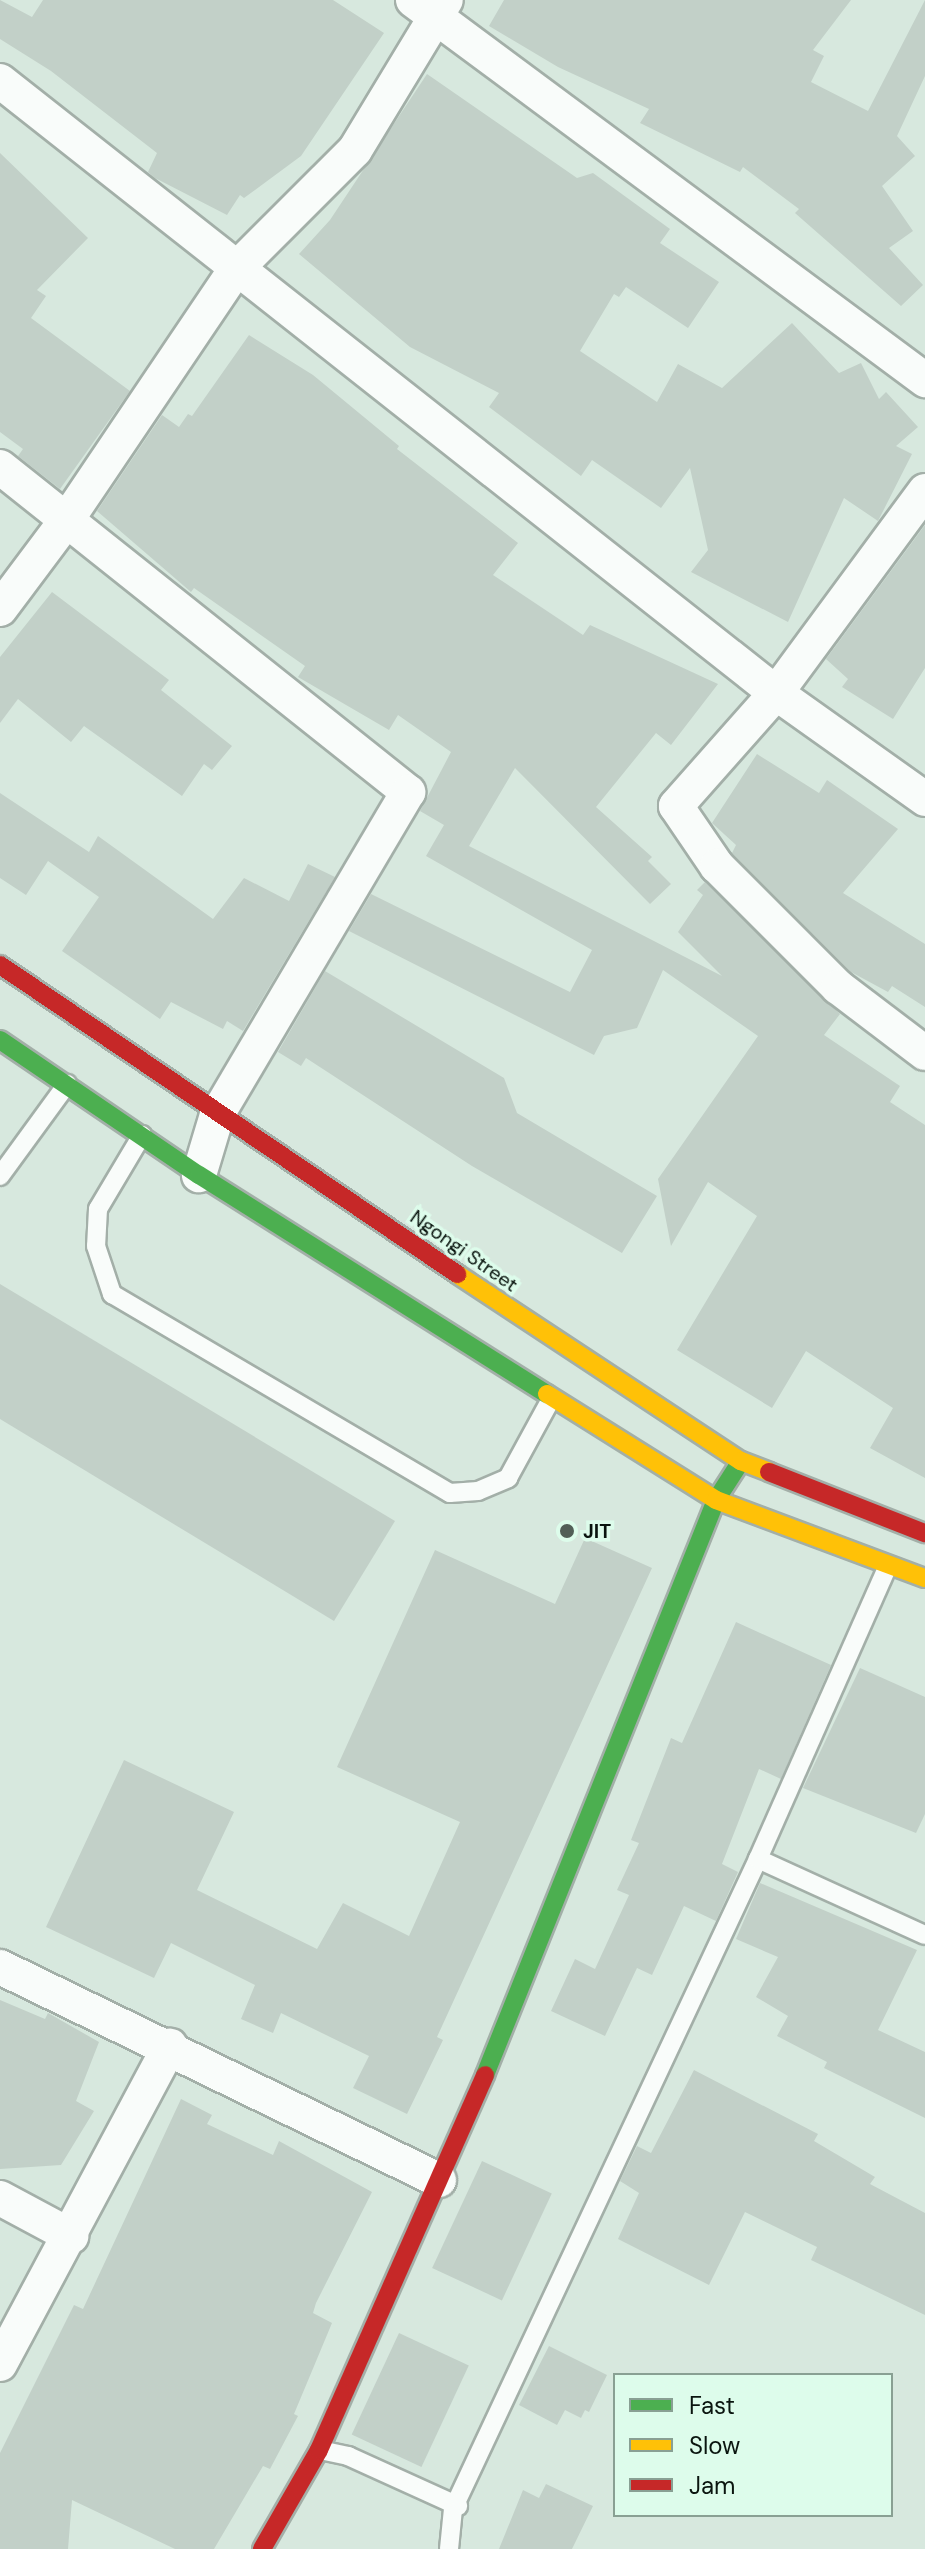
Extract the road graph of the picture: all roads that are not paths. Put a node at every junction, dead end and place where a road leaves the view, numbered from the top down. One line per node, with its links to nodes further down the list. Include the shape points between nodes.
1 (431, 5): 3 (street, via 355,150); 4 (street)
2 (0, 81): 3 (street)
3 (236, 269): 7 (street); 9 (street)
4 (925, 380)
5 (0, 467): 7 (street)
6 (925, 491): 9 (street)
7 (68, 518): 8 (street); 15 (street, via 408,792)
8 (0, 609)
9 (776, 693): 10 (street); 13 (street, via 676,806 717,866 838,987)
10 (925, 799)
11 (0, 965): 15 (main road, Ngongi Street)
12 (0, 1040): 14 (main road)
13 (925, 1053)
14 (67, 1084): 16 (main road); 18 (lane)
15 (217, 1115): 17 (street); 20 (main road, Ngongi Street, via 280,1151 570,1351)
16 (143, 1134): 17 (main road); 19 (lane, via 98,1209 96,1246 112,1294 450,1493 478,1491 508,1478)
17 (199, 1175): 19 (main road)
18 (0, 1176)
19 (551, 1399): 21 (main road)
20 (741, 1461): 21 (main road); 22 (main road, Ngongi Street)
21 (716, 1500): 23 (main road); 29 (main road, via 534,1963)
22 (925, 1533)
23 (888, 1566): 24 (main road); 25 (lane)
24 (925, 1578)
25 (758, 1859): 26 (lane); 34 (lane)
26 (925, 1935)
27 (0, 1967): 28 (street)
28 (170, 2045): 29 (street); 31 (street)
29 (439, 2180): 33 (main road)
30 (0, 2198): 31 (street)
31 (71, 2236): 32 (street)
32 (0, 2364)
33 (319, 2450): 34 (lane, via 348,2456); 35 (main road)
34 (458, 2506): 36 (lane)
35 (262, 2549)
36 (449, 2549)

